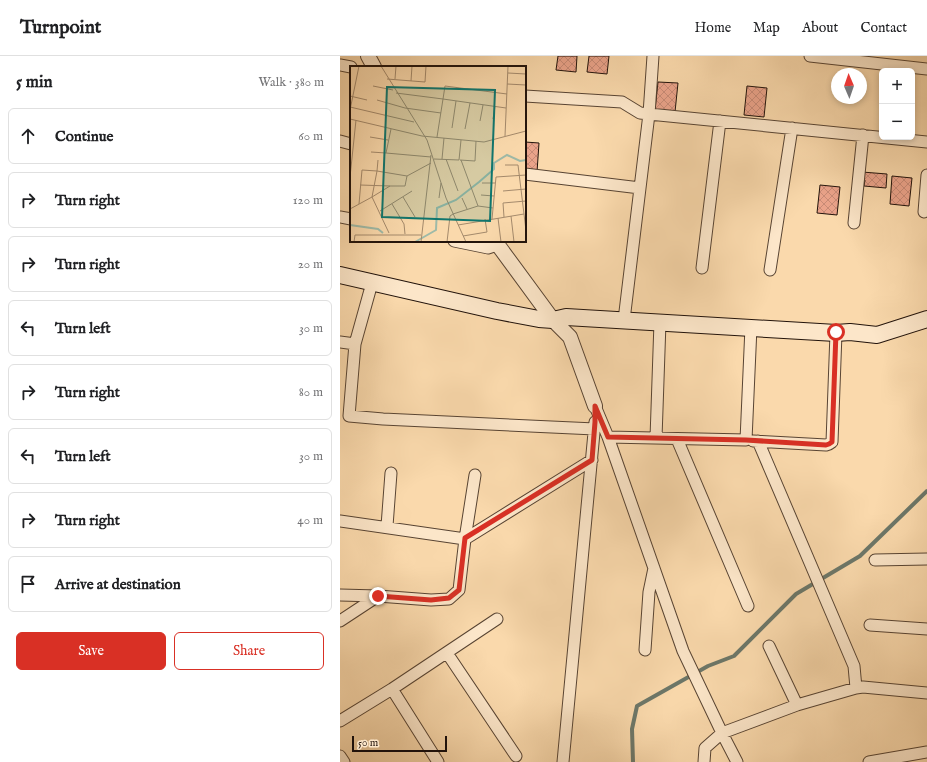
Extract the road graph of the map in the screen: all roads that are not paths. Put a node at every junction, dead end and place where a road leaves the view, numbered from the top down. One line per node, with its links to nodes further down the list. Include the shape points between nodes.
1 (368, 56): 5 (street)
2 (653, 56): 9 (street)
3 (810, 56): 7 (street)
4 (340, 66): 6 (street)
5 (373, 66)
6 (350, 67)
7 (927, 69)
8 (526, 96): 9 (street, via 622,102 640,113)
9 (649, 114): 10 (street); 18 (street)
10 (720, 121): 11 (street); 25 (street)
11 (792, 128): 12 (street); 26 (street)
12 (863, 135): 14 (street); 22 (street)
13 (340, 141): 15 (street)
14 (927, 142)
15 (350, 144)
16 (526, 174): 18 (street)
17 (927, 175): 19 (street)
18 (640, 188): 31 (street)
19 (924, 212)
20 (340, 217): 21 (street)
21 (350, 219)
22 (854, 222)
23 (459, 242): 24 (street, via 488,248)
24 (496, 243): 30 (street)
25 (702, 268)
26 (770, 270)
27 (340, 275): 28 (main road)
28 (372, 282): 30 (main road, via 497,311); 36 (street)
29 (927, 319): 34 (main road, via 877,335)
30 (553, 320): 31 (main road, via 566,316); 37 (street, via 570,337)
31 (624, 320): 32 (main road)
32 (660, 322): 33 (main road); 41 (street)
33 (751, 327): 34 (main road); 43 (street)
34 (836, 332): 44 (street, via 832,442 826,445)
35 (340, 342): 36 (street)
36 (355, 344): 38 (street)
37 (595, 406): 39 (street); 40 (street)
38 (344, 416): 39 (street)
39 (595, 429): 45 (street)
40 (608, 437): 41 (street); 53 (street)
41 (656, 438): 42 (street)
42 (677, 438): 43 (street); 56 (street)
43 (746, 440): 44 (street)
44 (758, 441): 64 (street, via 854,666)
45 (592, 460): 50 (street); 76 (street)
46 (391, 473): 49 (street)
47 (475, 475): 50 (street)
48 (340, 521): 49 (street)
49 (387, 526): 50 (street)
50 (465, 538): 55 (street, via 459,590 449,598 431,600)
51 (927, 559): 52 (street)
52 (875, 560)
53 (654, 567): 62 (street, via 649,592); 69 (street, via 683,651)
54 (340, 595): 55 (street)
55 (378, 596): 58 (street)
56 (748, 606)
57 (497, 619): 63 (street)
58 (340, 621)
59 (870, 625): 60 (street)
60 (927, 629)
61 (769, 646): 67 (street)
62 (645, 650)
63 (447, 652): 65 (street); 72 (street)
64 (856, 688): 66 (street); 67 (street)
65 (392, 689): 68 (street); 75 (street)
66 (927, 693)
67 (797, 705): 69 (street)
68 (340, 720)
69 (722, 733): 77 (street, via 706,748); 78 (street)
70 (927, 752): 73 (street)
71 (340, 756): 74 (street)
72 (516, 756)
73 (899, 759): 79 (street)
74 (344, 762)
75 (438, 762)
76 (563, 762)
77 (704, 762)
78 (738, 762)
79 (869, 762)

